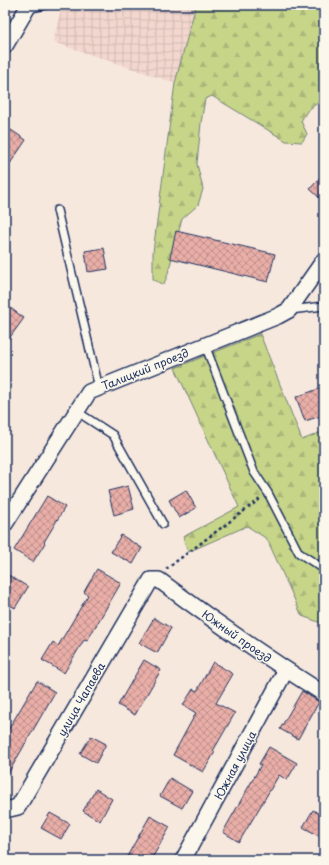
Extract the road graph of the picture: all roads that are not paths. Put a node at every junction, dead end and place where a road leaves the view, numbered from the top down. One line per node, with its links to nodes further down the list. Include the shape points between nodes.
1 (45, 5): 2 (lane)
2 (28, 7): 3 (street)
3 (5, 45)
4 (57, 210): 11 (lane)
5 (324, 260): 9 (street)
6 (324, 301): 8 (lane)
7 (324, 306): 8 (lane)
8 (310, 308): 9 (lane)
9 (290, 310): 10 (street, Талицкий проезд)
10 (205, 345): 11 (street, Талицкий проезд); 15 (lane, via 254,472 268,493 299,553)
11 (99, 388): 12 (street, Талицкий проезд, via 88,392)
12 (76, 411): 13 (street, Талицкий проезд); 14 (lane, via 113,434)
13 (5, 524)
14 (163, 524)
15 (324, 569)
16 (151, 580): 17 (street, Южный проезд, via 159,580); 19 (street, улица Чапаева, via 18,807)
17 (286, 670): 18 (street, Южный проезд); 20 (street, Южная улица)
18 (324, 694)
19 (5, 810)
20 (184, 860)

